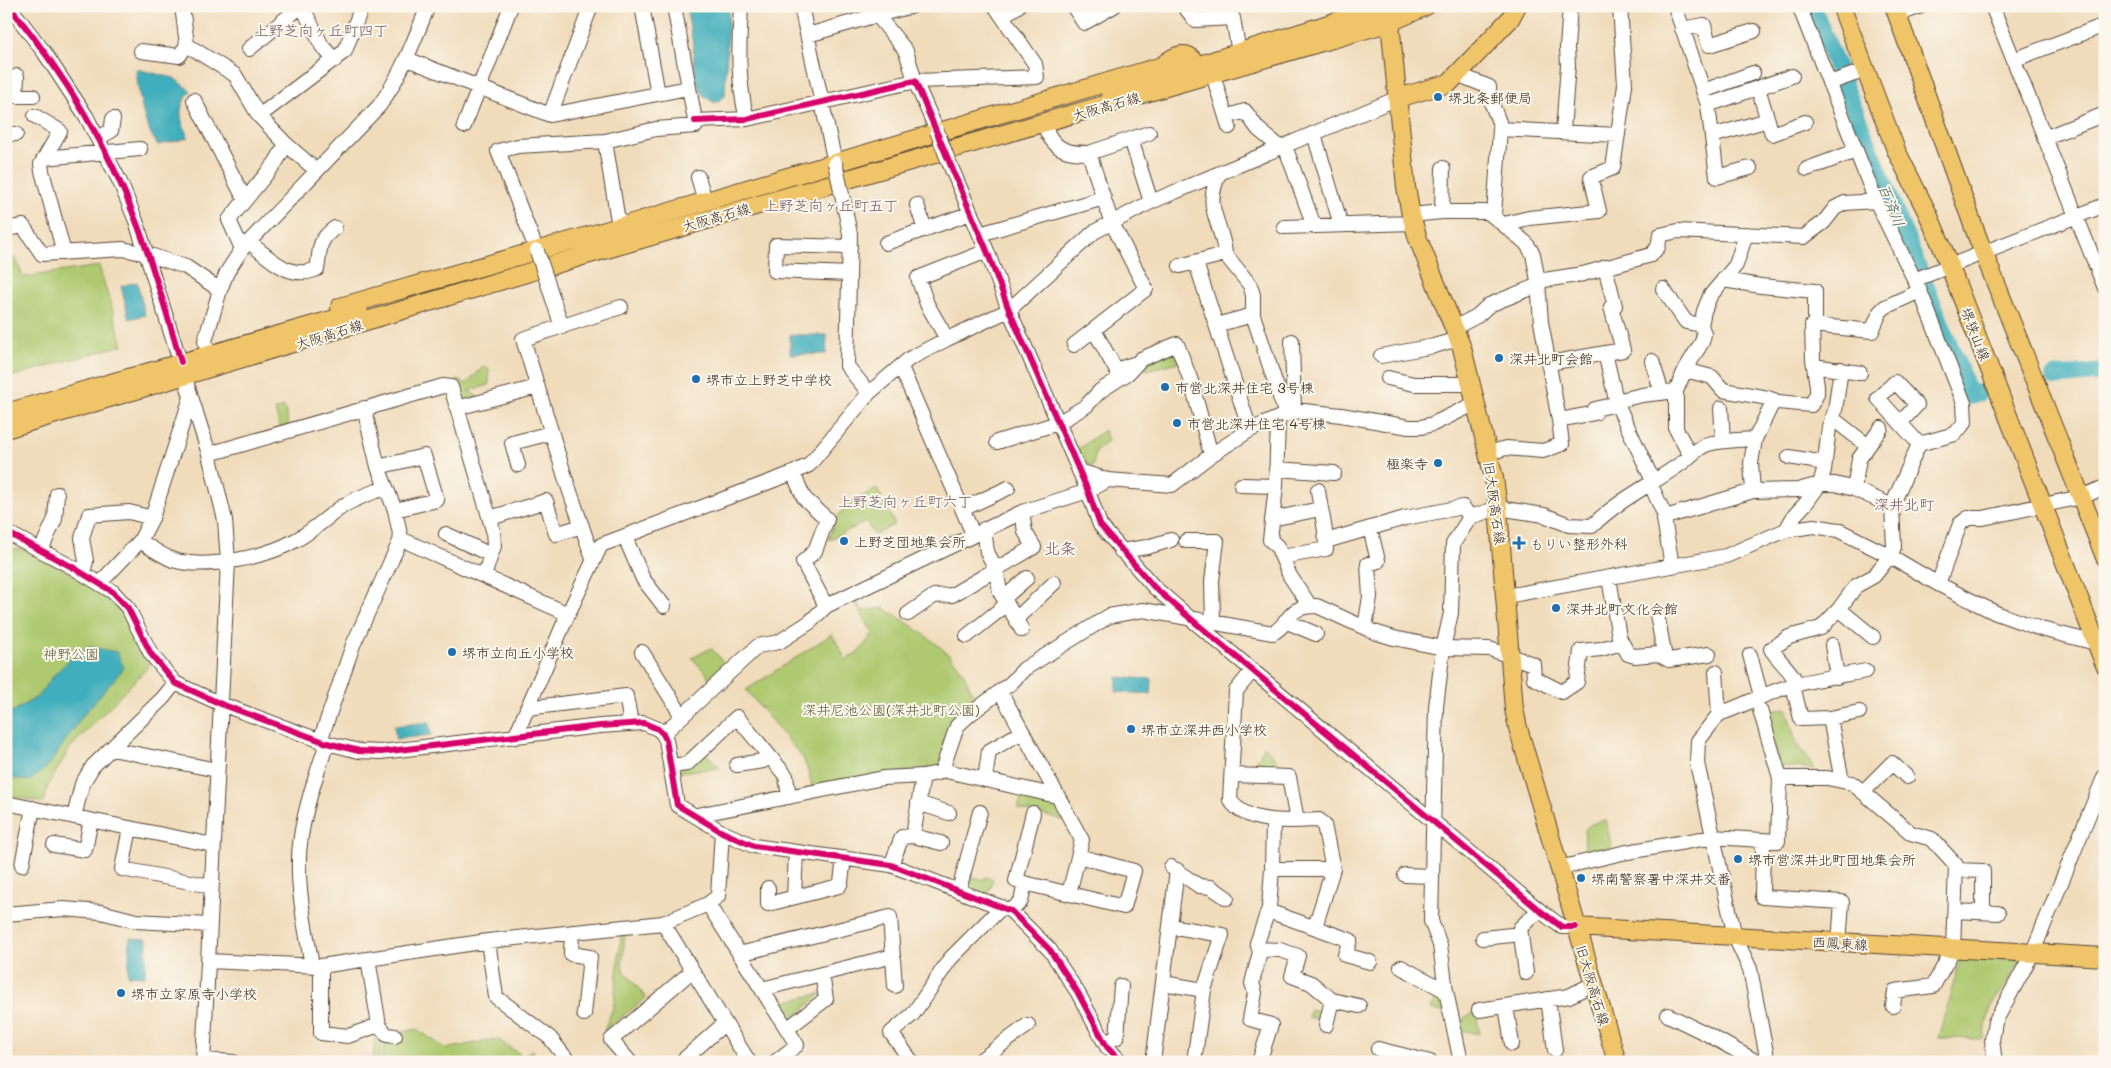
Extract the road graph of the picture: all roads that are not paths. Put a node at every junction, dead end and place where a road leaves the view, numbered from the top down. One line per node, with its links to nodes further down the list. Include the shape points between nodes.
1 (9, 6): 81 (street, via 65,83)
2 (182, 6): 35 (street)
3 (302, 6): 36 (street); 40 (street, via 322,46)
4 (362, 6): 40 (street, via 344,51)
5 (428, 6): 39 (street)
6 (511, 6): 51 (street)
7 (591, 6): 64 (street)
8 (642, 6): 56 (street)
9 (674, 6): 52 (street)
10 (741, 6): 68 (street, via 738,67)
11 (801, 6): 34 (street)
12 (913, 6): 30 (street)
13 (1018, 6): 26 (street)
14 (1073, 6): 15 (street, via 1084,24)
15 (1113, 6)
16 (1184, 6): 28 (street, via 1195,20)
17 (1426, 6): 29 (main road, 大阪高石線)
18 (1517, 6): 45 (main road, via 1510,19)
19 (1570, 6): 75 (street)
20 (1620, 6): 79 (street, via 1625,85)
21 (1675, 6): 32 (street)
22 (1799, 6): 49 (street)
23 (1841, 6): 43 (main road, 堺狭山線)
24 (1921, 6): 27 (street)
25 (1992, 6): 41 (street)
26 (998, 11): 50 (street, via 1036,64 1037,77)
27 (1896, 11): 129 (main road)
28 (1233, 12): 38 (street)
29 (1388, 12): 38 (main road, 大阪高石線); 46 (main road, 大阪高石線); 59 (main road, 旧大阪高石線)
30 (877, 15): 34 (street); 50 (street, via 906,51)
31 (2105, 25): 41 (street)
32 (1682, 29): 33 (street, via 1704,25 1710,45); 54 (street)
33 (1754, 31)
34 (808, 35): 61 (street)
35 (187, 45): 37 (street, via 179,56); 66 (street, via 235,75)
36 (249, 49)
37 (141, 51)
38 (1239, 54): 42 (main road, 大阪高石線)
39 (407, 59): 51 (street); 97 (street, via 393,88 379,106)
40 (336, 60): 66 (street)
41 (2013, 60): 82 (street)
42 (1196, 66): 74 (main road, via 1187,55 1178,55 1162,66); 153 (main road, 大阪高石線)
43 (1866, 70): 49 (street); 135 (main road, 堺狭山線, via 1896,150 1928,214)
44 (1753, 73): 54 (street)
45 (1458, 74): 59 (main road, via 1449,83); 73 (street, via 1489,87)
46 (1213, 75): 58 (main road, 大阪高石線); 86 (street, via 1228,122 1245,111 1258,129)
47 (17, 76): 55 (street)
48 (1792, 76): 53 (street)
49 (1836, 80): 88 (street)
50 (915, 81): 61 (street); 74 (street)
51 (480, 87): 64 (street); 72 (street)
52 (688, 88): 56 (street); 71 (street)
53 (1758, 88): 62 (street); 69 (street)
54 (1703, 91): 62 (street)
55 (11, 94): 57 (street)
56 (658, 94): 64 (street)
57 (33, 96)
58 (1143, 96): 76 (main road, via 1131,107); 153 (main road, 大阪高石線)
59 (1398, 98): 78 (street); 111 (main road, 旧大阪高石線)
60 (194, 100): 102 (street)
61 (823, 103): 68 (street); 93 (street)
62 (1708, 105): 80 (street)
63 (2105, 114): 82 (street)
64 (550, 115)
65 (35, 116): 91 (street, via 60,131)
66 (259, 116): 85 (street)
67 (114, 119): 81 (street, via 111,131)
68 (747, 119): 71 (street)
69 (1768, 120): 70 (street, via 1772,134); 80 (street)
70 (1805, 122)
71 (696, 123): 84 (street)
72 (464, 126)
73 (1500, 130): 75 (street); 112 (street)
74 (937, 131): 92 (street, bridge); 93 (main road)
75 (1563, 131): 79 (street)
76 (1047, 132): 90 (street, via 1052,144 1063,150); 92 (main road)
77 (1149, 133): 83 (street)
78 (1314, 134): 86 (street); 115 (street)
79 (1618, 135): 112 (street, via 1613,168 1591,177 1598,211)
80 (1712, 136): 95 (street, via 1716,176)
81 (98, 138): 89 (street)
82 (2044, 138): 110 (street)
83 (1131, 139): 90 (street); 105 (street)
84 (605, 141): 116 (street); 126 (street, via 518,146 498,151)
85 (286, 144): 97 (street); 102 (street, via 276,162)
86 (1283, 147): 98 (street); 114 (street)
87 (140, 149): 89 (street)
88 (1856, 151): 96 (street); 103 (street)
89 (106, 153): 91 (street); 130 (street, via 136,220)
90 (1089, 153): 101 (street)
91 (44, 158): 128 (street, via 42,172)
92 (948, 160): 100 (main road); 109 (street)
93 (835, 163): 100 (street, bridge); 104 (main road)
94 (1443, 168): 108 (street)
95 (1750, 168)
96 (1807, 169)
97 (317, 171): 124 (street)
98 (1218, 175): 105 (street); 131 (street, via 1212,192 1212,206)
99 (698, 176): 104 (street)
100 (840, 190): 125 (street); 137 (main road)
101 (1104, 198): 113 (street); 121 (street)
102 (245, 200): 124 (street, via 229,220)
103 (1876, 201): 122 (street, via 1845,203 1834,208 1824,222 1804,237); 139 (street)
104 (705, 202): 116 (main road)
105 (1151, 202): 113 (street)
106 (916, 205): 120 (street)
107 (2105, 205): 110 (street)
108 (1442, 212): 111 (street); 112 (street, via 1488,212)
109 (971, 213): 120 (street); 121 (street)
110 (2075, 216): 129 (street); 141 (street)
111 (1412, 219): 115 (street); 152 (main road, 旧大阪高石線)
112 (1499, 219): 140 (street, via 1526,243 1533,254)
113 (1111, 221): 145 (street, via 1094,232); 151 (street, via 1146,289)
114 (1314, 226): 115 (street); 117 (street)
115 (1341, 226)
116 (619, 227): 126 (main road)
117 (1284, 227)
118 (335, 228): 124 (street, via 323,238 317,269 306,274 282,268)
119 (6, 230): 128 (street, via 23,226 42,254)
120 (925, 230): 123 (street)
121 (980, 234): 127 (street)
122 (1746, 234): 134 (street, via 1678,230 1660,235 1658,247 1650,255); 138 (street, via 1736,265)
123 (886, 244)
124 (245, 246): 143 (street, via 226,272)
125 (850, 247): 136 (street); 136 (street, via 776,245 775,271)
126 (537, 250): 137 (street, bridge); 153 (main road, via 333,309)
127 (987, 251): 145 (street); 154 (street, via 918,278 927,304)
128 (64, 252): 130 (street, via 123,249)
129 (1984, 252): 135 (street); 221 (main road)
130 (147, 254): 143 (street, via 186,267); 166 (street)
131 (1226, 254): 132 (street); 146 (street, via 1250,285)
132 (1196, 263): 133 (street); 147 (street)
133 (1180, 266)
134 (1605, 267): 140 (street); 157 (street, via 1615,306 1611,308 1623,350)
135 (1949, 267): 139 (street); 222 (main road, 堺狭山線)
136 (849, 274): 173 (street, via 847,366)
137 (546, 278): 149 (street); 153 (main road, via 330,342 314,345)
138 (1723, 280): 148 (street, via 1710,296); 150 (street, via 1815,291)
139 (1922, 281): 150 (street, via 1880,312 1872,332); 194 (street, via 1964,404 1965,422 1955,434)
140 (1539, 283): 152 (street, via 1489,304); 162 (street, via 1541,322)
141 (2105, 288)
142 (1663, 289): 148 (street, via 1686,322)
143 (220, 290): 158 (street, via 205,341)
144 (621, 307): 149 (street)
145 (1009, 310): 154 (street); 186 (street)
146 (1253, 315): 147 (street); 182 (street)
147 (1216, 325): 189 (street)
148 (1701, 325): 167 (street, via 1702,342)
149 (562, 326): 171 (street, via 523,339)
150 (1815, 326): 163 (street, via 1812,325)
151 (1094, 330): 156 (street); 161 (street, via 1116,370)
152 (1456, 333): 159 (street, via 1434,346); 170 (main road, 旧大阪高石線)
153 (297, 337): 158 (main road, 大阪高石線); 166 (main road, 大阪高石線)
154 (947, 339): 164 (street, via 909,359)
155 (1292, 341): 182 (street)
156 (1074, 345)
157 (1605, 353): 162 (street); 177 (street)
158 (208, 354): 166 (main road, 大阪高石線)
159 (1381, 356)
160 (1652, 361): 172 (street)
161 (1137, 363): 186 (street, via 1128,374); 198 (street, via 1177,344)
162 (1549, 363): 184 (street)
163 (1814, 366): 165 (street); 175 (street, via 1817,394 1812,406)
164 (901, 367): 173 (street); 227 (street)
165 (1841, 369): 168 (street); 183 (street)
166 (183, 370): 174 (street); 181 (main road, 大阪高石線); 188 (main road, 大阪高石線)
167 (1686, 370): 172 (street); 175 (street, via 1712,377 1723,390)
168 (1860, 373)
169 (1388, 378): 170 (street, via 1414,384)
170 (1471, 384): 176 (main road, 旧大阪高石線)
171 (537, 387): 179 (street); 190 (street)
172 (1669, 392): 177 (street); 199 (street, via 1676,429)
173 (870, 393): 206 (street, via 809,464)
174 (191, 397): 197 (street); 230 (street)
175 (1774, 400): 191 (street)
176 (1476, 403): 182 (street, via 1421,427 1304,411); 196 (main road, 旧大阪高石線)
177 (1616, 403): 184 (street, via 1595,409 1595,414); 209 (street)
178 (364, 408): 179 (street, via 443,386 451,387); 197 (street); 203 (street)
179 (457, 408): 231 (street)
180 (1721, 408): 192 (street)
181 (6, 413)
182 (1286, 415): 189 (street); 204 (street)
183 (1832, 418): 195 (street); 201 (street)
184 (1559, 420): 196 (street, via 1562,444 1543,451 1506,448)
185 (1900, 423): 194 (street)
186 (1058, 424): 193 (street); 205 (street)
187 (1881, 428): 195 (street)
188 (6, 429)
189 (1250, 430): 198 (street)
190 (551, 432): 202 (street, via 512,443); 234 (street)
191 (1754, 439): 192 (street); 219 (street, via 1751,463)
192 (1722, 441): 199 (street, via 1696,449)
193 (996, 442)
194 (1919, 444): 223 (street)
195 (1868, 446): 216 (street, via 1859,459)
196 (1488, 453): 224 (main road, 旧大阪高石線)
197 (209, 454): 253 (street, via 224,520)
198 (1212, 455): 208 (street, via 1172,485)
199 (1690, 455): 209 (street)
200 (1789, 457): 201 (street)
201 (1825, 463): 210 (street)
202 (518, 465)
203 (378, 468): 214 (street); 226 (street, via 424,456 437,500)
204 (1276, 469): 207 (street); 212 (street)
205 (1079, 471): 208 (street); 218 (street)
206 (793, 473): 240 (street); 266 (street, via 804,498 827,519 815,551 804,562)
207 (1334, 473)
208 (1108, 480): 218 (street)
209 (1651, 482): 224 (street, via 1624,499 1592,526 1568,525 1544,515); 232 (street)
210 (1820, 484): 216 (street); 219 (street, via 1798,490); 236 (street)
211 (1240, 485): 212 (street)
212 (1276, 486): 233 (street)
213 (2105, 487): 221 (street)
214 (385, 488): 226 (street); 253 (street, via 343,506 296,540 270,553)
215 (1008, 488): 227 (street)
216 (1854, 489): 223 (street)
217 (1318, 490): 225 (street)
218 (1088, 491): 228 (street); 247 (street, via 1100,525)
219 (1753, 491): 232 (street)
220 (57, 494): 246 (street, via 55,519)
221 (2081, 497): 222 (street); 251 (main road)
222 (2042, 505): 262 (street, via 1984,518 1968,518 1960,524); 280 (main road, 堺狭山線)
223 (1892, 506): 249 (street, via 1894,546)
224 (1498, 508): 229 (street); 263 (main road, 旧大阪高石線)
225 (1320, 509): 233 (street); 244 (street)
226 (395, 510): 241 (street)
227 (963, 510): 237 (street)
228 (1022, 512): 237 (street); 255 (street, via 1025,532 1034,547)
229 (1470, 517): 235 (street, via 1463,507); 282 (street, via 1453,544 1451,613)
230 (152, 518): 243 (street); 256 (street, via 129,512 89,515 82,538 86,561)
231 (490, 518): 234 (street, via 546,501 556,534); 248 (street, via 494,546)
232 (1666, 518): 254 (street)
233 (1272, 519): 250 (street, via 1270,540)
234 (582, 526): 252 (street)
235 (1370, 528): 244 (street); 275 (street, via 1378,561 1368,564 1370,597)
236 (1786, 530): 249 (street, via 1814,526 1838,530); 254 (street, via 1726,556)
237 (979, 532): 255 (street); 266 (street)
238 (7, 534): 246 (street)
239 (446, 534): 248 (street)
240 (625, 536): 252 (street, via 601,545); 265 (street, via 643,579)
241 (401, 539): 257 (street); 307 (street, via 353,645)
242 (1171, 540): 247 (street)
243 (140, 541): 253 (street, via 174,560 187,563); 260 (street)
244 (1326, 541): 250 (street, via 1326,548)
245 (1186, 542): 274 (street, via 1217,541)
246 (42, 550): 256 (street)
247 (1121, 551): 272 (street, via 1154,587)
248 (491, 555): 257 (street)
249 (1890, 556): 262 (street); 268 (street, via 1874,576 1856,586)
250 (1282, 557): 267 (street)
251 (2105, 557)
252 (593, 559): 269 (street)
253 (228, 562): 297 (street)
254 (1672, 566): 259 (street)
255 (996, 569): 264 (street); 270 (street, via 952,595 934,596)
256 (83, 573): 260 (street)
257 (484, 576): 269 (street)
258 (1027, 578): 264 (street)
259 (1609, 578): 263 (street); 279 (street)
260 (100, 583): 293 (street, via 128,608 151,654)
261 (1054, 583): 264 (street, via 1019,624)
262 (1938, 584): 280 (street, via 1996,613)
263 (1506, 596): 286 (main road, 旧大阪高石線)
264 (1005, 601): 277 (street)
265 (664, 606)
266 (826, 606): 301 (street, via 810,622 779,642 758,646)
267 (1310, 606): 273 (street, via 1291,612); 275 (street, via 1317,606)
268 (1839, 609): 278 (street); 294 (street, via 1821,628 1789,637 1771,649 1794,676)
269 (568, 614): 298 (street)
270 (908, 614)
271 (1657, 614): 287 (street)
272 (1191, 619): 274 (street); 289 (street); 295 (street, via 1143,610 1109,616 1024,669)
273 (1285, 620): 274 (street, via 1277,631 1266,633); 276 (street)
274 (1212, 622)
275 (1365, 628): 282 (street)
276 (1316, 634)
277 (967, 636)
278 (1873, 637)
279 (1622, 643): 286 (street, via 1581,651 1577,682 1562,692 1534,678 1533,664); 287 (street, via 1628,654 1658,654)
280 (2096, 643): 288 (main road, 堺狭山線)
281 (1832, 645): 292 (street)
282 (1443, 648): 286 (street, via 1478,647); 334 (street, via 1436,707)
283 (642, 652): 301 (street)
284 (1709, 654): 287 (street)
285 (1750, 655): 296 (street)
286 (1510, 657): 349 (main road, 旧大阪高石線, via 1518,728)
287 (1665, 658)
288 (2105, 665)
289 (1253, 670): 314 (street, via 1236,691); 334 (street)
290 (1866, 671): 292 (street)
291 (1716, 672): 300 (street)
292 (1836, 677): 294 (street)
293 (175, 683): 297 (street); 308 (street)
294 (1795, 684): 296 (street); 302 (street, via 1801,720)
295 (1000, 691): 304 (street); 313 (street, via 957,726)
296 (1761, 703): 300 (street); 318 (street)
297 (221, 704): 307 (street); 312 (street)
298 (527, 708): 303 (street, via 626,696); 306 (street)
299 (1859, 712): 302 (street)
300 (1719, 714): 339 (street, via 1698,741 1697,763)
301 (682, 716): 305 (street)
302 (1830, 718): 320 (street)
303 (631, 723): 305 (street, via 644,723); 306 (street)
304 (1022, 732): 319 (street, via 989,751); 322 (street)
305 (663, 734): 311 (street)
306 (515, 736): 307 (street, via 372,753)
307 (323, 742): 390 (street, via 301,837 300,892)
308 (112, 749): 312 (street); 331 (street, via 93,766 82,784)
309 (769, 756): 310 (street, via 763,761); 311 (street, via 738,717 687,764); 323 (street, via 786,776)
310 (737, 765)
311 (670, 766): 330 (street, via 677,805)
312 (217, 770): 343 (street)
313 (942, 770): 316 (street); 319 (street)
314 (1232, 775): 333 (street, via 1289,777); 335 (street, via 1230,800 1237,809)
315 (2105, 775): 384 (street)
316 (923, 776): 323 (street, via 883,778); 325 (street)
317 (1907, 777): 321 (street, via 1892,763)
318 (1780, 778): 320 (street); 340 (street, via 1778,841)
319 (985, 780): 322 (street)
320 (1842, 781): 321 (street)
321 (1864, 791): 352 (street, via 1911,833 1938,844 1956,865)
322 (1057, 796): 345 (street, via 1082,840)
323 (789, 797): 330 (street)
324 (6, 803): 326 (street)
325 (918, 804): 328 (street); 338 (street)
326 (33, 808): 331 (street); 348 (street)
327 (980, 812): 358 (street)
328 (949, 813)
329 (1034, 813): 355 (street, via 1016,881)
330 (697, 815): 337 (street)
331 (74, 817): 332 (street)
332 (91, 820): 336 (street); 342 (street, via 84,850)
333 (1297, 820): 335 (street); 351 (street, via 1319,820 1324,825)
334 (1433, 820): 354 (street); 364 (street)
335 (1272, 822): 350 (street)
336 (130, 828): 343 (street); 356 (street, via 122,869)
337 (722, 832): 344 (street, via 754,846); 362 (street, via 718,896)
338 (913, 836): 341 (street); 347 (street, via 902,838)
339 (1713, 837): 340 (street); 349 (street); 377 (street)
340 (1763, 840): 380 (street, via 1762,897 1842,902)
341 (941, 843)
342 (54, 845)
343 (213, 845): 356 (street)
344 (796, 852): 346 (street); 360 (street)
345 (1078, 856): 359 (street); 359 (street, via 1134,871 1124,907)
346 (844, 858): 347 (street); 360 (street, via 839,886)
347 (891, 864): 358 (street)
348 (22, 865)
349 (1559, 868): 374 (main road, 旧大阪高石線)
350 (1272, 869): 351 (street); 366 (street)
351 (1333, 869): 373 (street)
352 (1956, 870): 365 (street); 367 (street, via 1984,871)
353 (1405, 875): 354 (street)
354 (1431, 876): 401 (street, via 1431,921 1440,945)
355 (1025, 883): 359 (street); 363 (street, via 1021,901)
356 (211, 886): 371 (street)
357 (768, 888): 360 (street, via 768,904)
358 (959, 890): 363 (street)
359 (1069, 894)
360 (794, 897)
361 (1227, 898): 372 (street, via 1211,886 1199,886 1174,868)
362 (708, 904): 370 (street); 383 (street)
363 (1006, 909): 416 (street, via 1050,950); 427 (street, via 950,959 913,1014 891,1033)
364 (1539, 910): 374 (street, via 1562,926); 376 (street, via 1520,928)
365 (1955, 911): 367 (street); 382 (street)
366 (1268, 912): 373 (street); 381 (street, via 1257,943)
367 (1983, 912): 368 (street)
368 (1998, 913)
369 (6, 914): 371 (street, via 78,910 136,921)
370 (662, 923): 375 (street); 392 (street)
371 (209, 925): 388 (street)
372 (1170, 926): 395 (street); 400 (street, via 1222,935)
373 (1315, 927): 389 (street, via 1350,940 1345,955)
374 (1575, 927): 377 (main road, 西鳳東線); 396 (main road, 旧大阪高石線)
375 (572, 932): 379 (street); 408 (street, via 571,954 590,957)
376 (1521, 934): 378 (street); 393 (street)
377 (1735, 937): 380 (main road, 西鳳東線); 437 (street, via 1750,969)
378 (1483, 938)
379 (488, 941): 387 (street); 422 (street, via 496,997 550,1038)
380 (1839, 943): 382 (main road, 西鳳東線)
381 (1259, 949): 403 (street, via 1280,950 1298,956 1292,976 1311,983); 432 (street, via 1252,983 1255,993 1250,1019 1271,1024)
382 (1952, 950): 384 (main road, 西鳳東線); 406 (street, via 1933,986 1895,991)
383 (739, 954): 385 (street, via 890,917); 399 (street)
384 (2032, 954): 386 (main road, 西鳳東線); 438 (street, via 1995,1022 1992,1040)
385 (893, 956): 394 (street); 397 (street)
386 (2105, 958)
387 (368, 959): 390 (street); 411 (street)
388 (208, 961): 390 (street); 420 (street)
389 (1370, 962)
390 (317, 966): 411 (street, via 321,1033 348,1036)
391 (1401, 967): 401 (street)
392 (692, 970): 410 (street); 423 (street, via 612,1040)
393 (1526, 973)
394 (822, 974): 399 (street); 414 (street, via 826,999)
395 (1163, 983): 400 (street); 430 (street)
396 (1593, 984): 402 (street, via 1569,996); 435 (main road, 旧大阪高石線)
397 (894, 986)
398 (1122, 986): 416 (street, via 1117,1038)
399 (762, 989): 414 (street)
400 (1204, 990): 431 (street)
401 (1446, 991): 434 (street)
402 (1548, 999): 405 (street); 419 (street)
403 (1332, 1000): 404 (street); 413 (street)
404 (1359, 1006)
405 (1506, 1006): 407 (street); 417 (street)
406 (1893, 1006)
407 (1479, 1010)
408 (584, 1014)
409 (1668, 1015): 436 (street)
410 (725, 1023): 424 (street); 425 (street)
411 (379, 1025): 415 (street, via 387,1035)
412 (1028, 1025): 428 (street)
413 (1326, 1026)
414 (787, 1029): 426 (street, via 796,1045)
415 (395, 1036)
416 (1105, 1043): 429 (street)
417 (1512, 1044)
418 (1378, 1049): 433 (street)
419 (1555, 1050)
420 (203, 1061): 421 (street)
421 (233, 1062)
422 (569, 1062)
423 (630, 1062)
424 (681, 1062)
425 (749, 1062)
426 (775, 1062)
427 (912, 1062)
428 (978, 1062)
429 (1121, 1062)
430 (1153, 1062)
431 (1194, 1062)
432 (1260, 1062)
433 (1430, 1062)
434 (1461, 1062)
435 (1617, 1062)
436 (1758, 1062)
437 (1768, 1062)
438 (1995, 1062)

